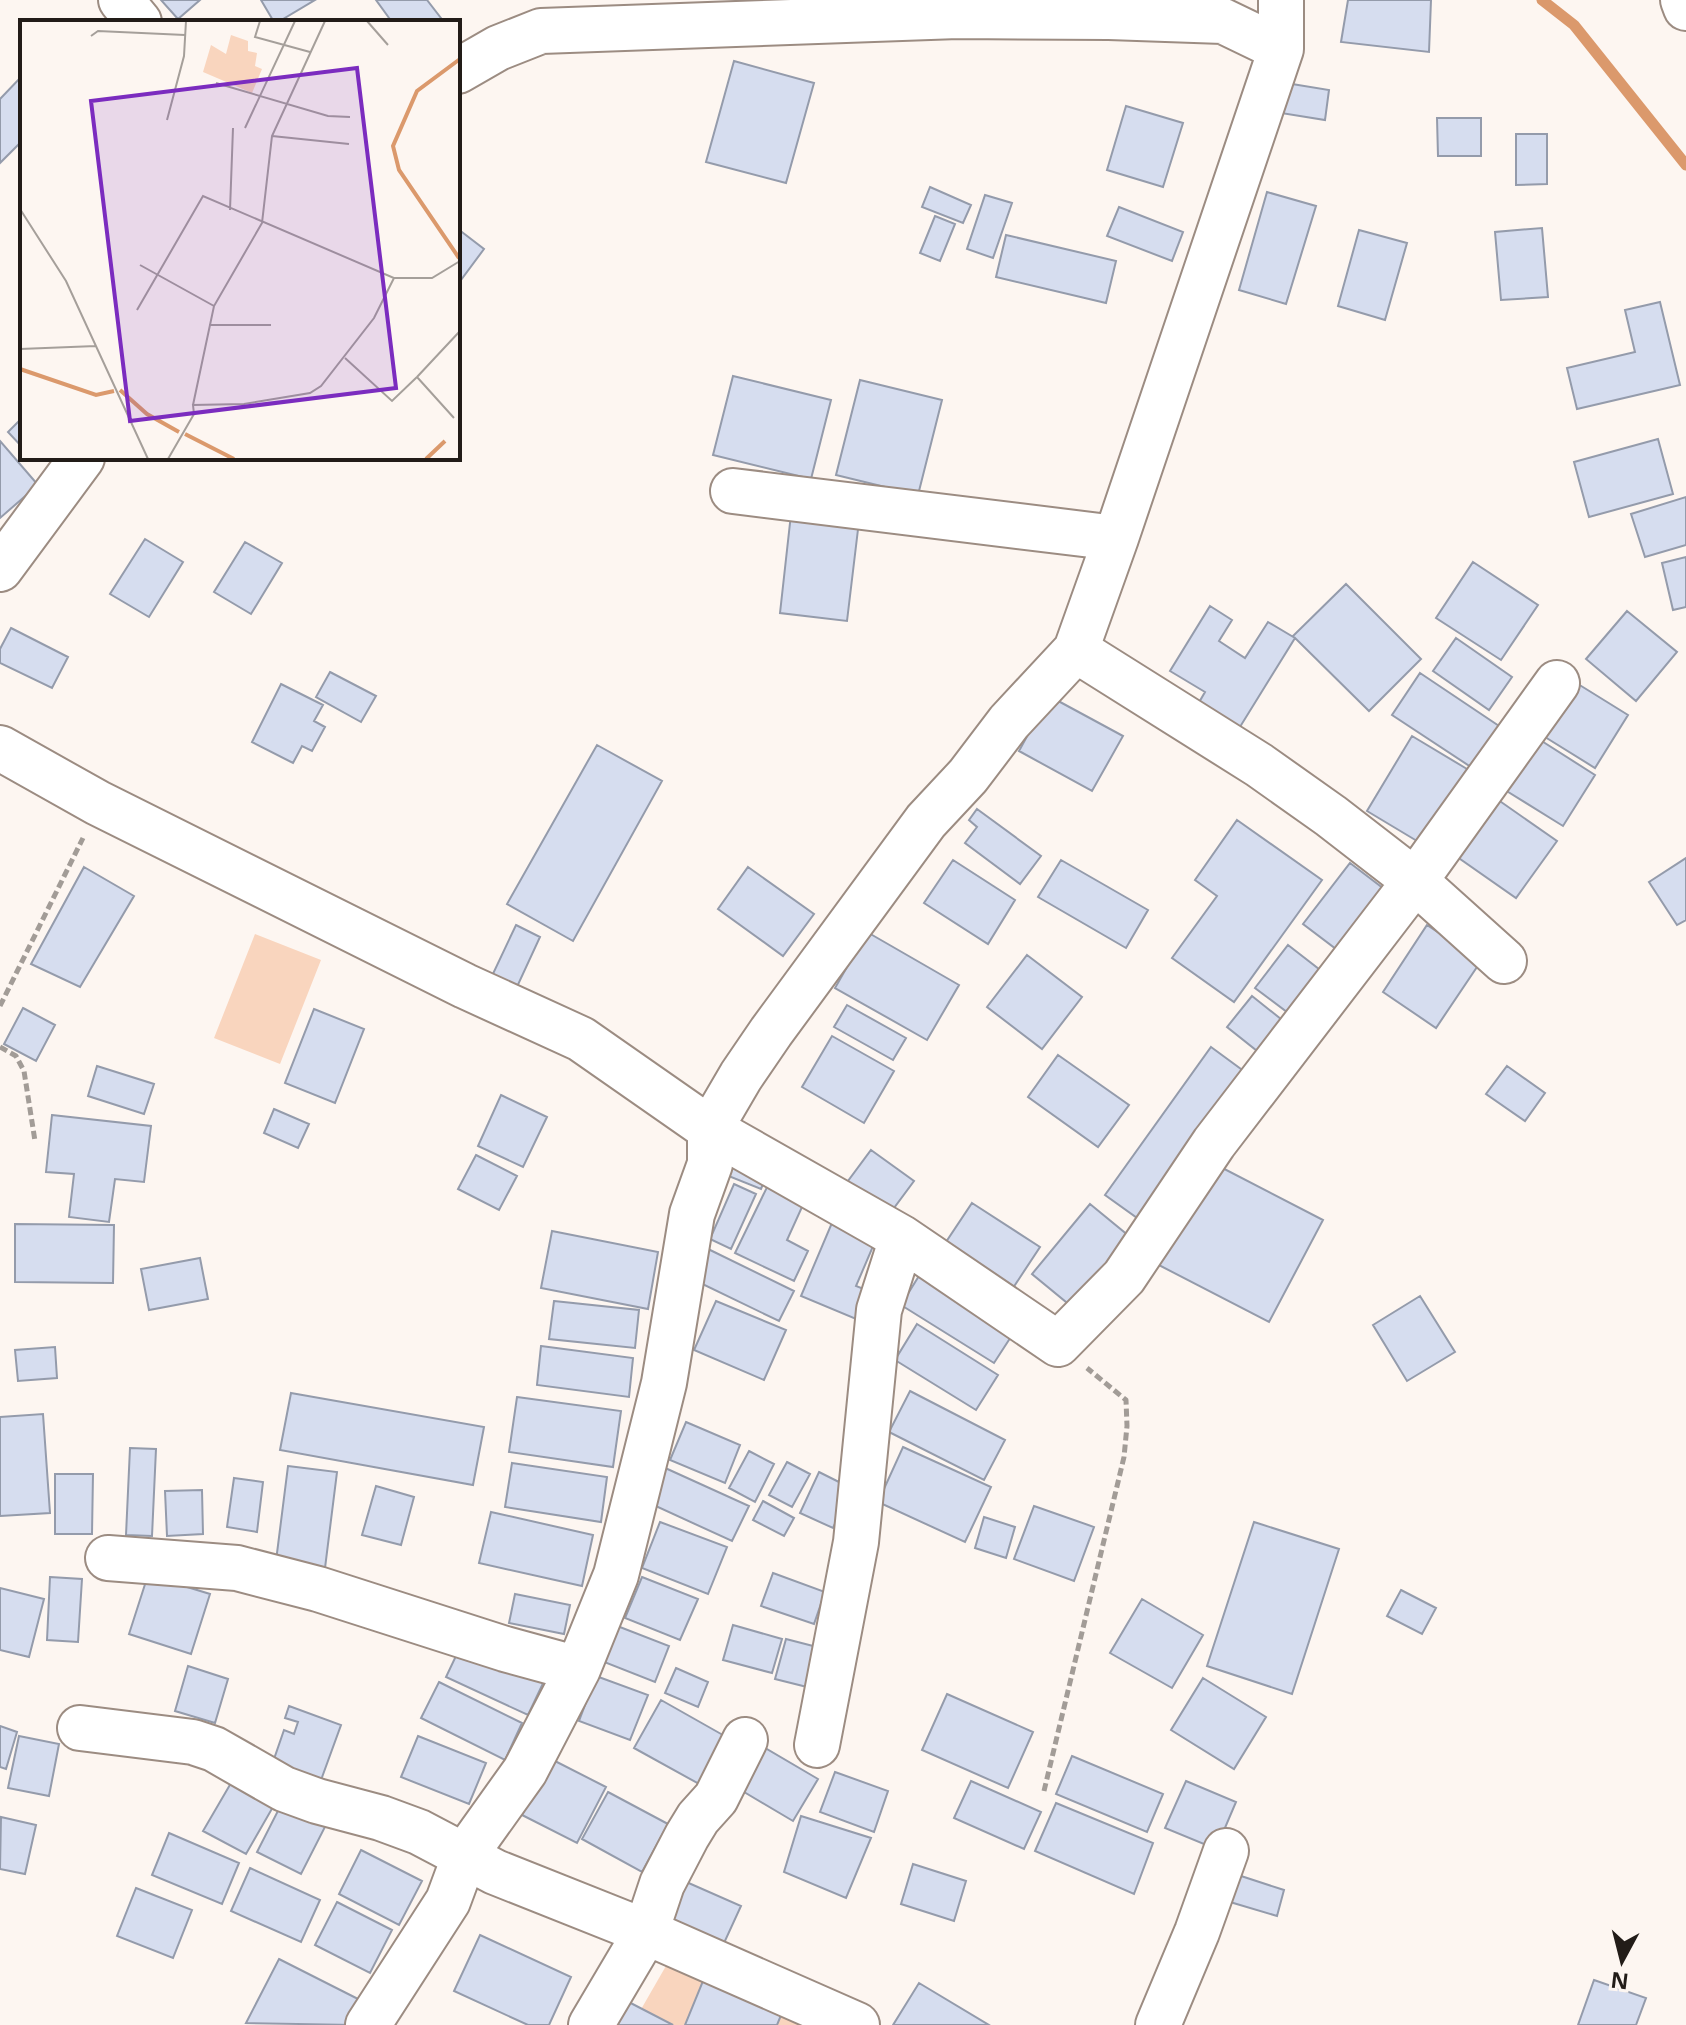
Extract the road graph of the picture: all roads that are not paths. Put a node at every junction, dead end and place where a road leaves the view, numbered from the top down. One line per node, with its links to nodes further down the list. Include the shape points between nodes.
1 (121, 0): 5 (street)
2 (1281, 0): 6 (street)
3 (1683, 0): 4 (street)
4 (1686, 8)
5 (137, 20)
6 (1281, 49): 7 (street, via 1223,21 958,16 541,31); 10 (street)
7 (460, 70)
8 (81, 460): 11 (street)
9 (733, 491): 10 (street)
10 (1116, 538): 12 (street)
11 (0, 569)
12 (1076, 650): 15 (street, via 1259,765); 17 (street, via 926,821 771,1032)
13 (1557, 683): 15 (street)
14 (0, 748): 17 (street, via 98,803 581,1039)
15 (1415, 881): 16 (street); 18 (street, via 1214,1143 1124,1277 1058,1344)
16 (1504, 961)
17 (710, 1129): 18 (street); 20 (street, via 710,1164 692,1214 664,1383 616,1575)
18 (902, 1238): 23 (street, via 879,1310 856,1542)
19 (108, 1558): 20 (street, via 237,1568)
20 (578, 1669): 25 (street, via 525,1771)
21 (80, 1728): 25 (street, via 193,1742 284,1789 381,1818)
22 (745, 1740): 26 (street, via 662,1884)
23 (817, 1745)
24 (1226, 1851): 30 (street)
25 (465, 1855): 26 (street); 27 (street, via 448,1901)
26 (646, 1932): 28 (street); 29 (street)
27 (368, 2025)
28 (591, 2025)
29 (857, 2025)
30 (1158, 2025)

